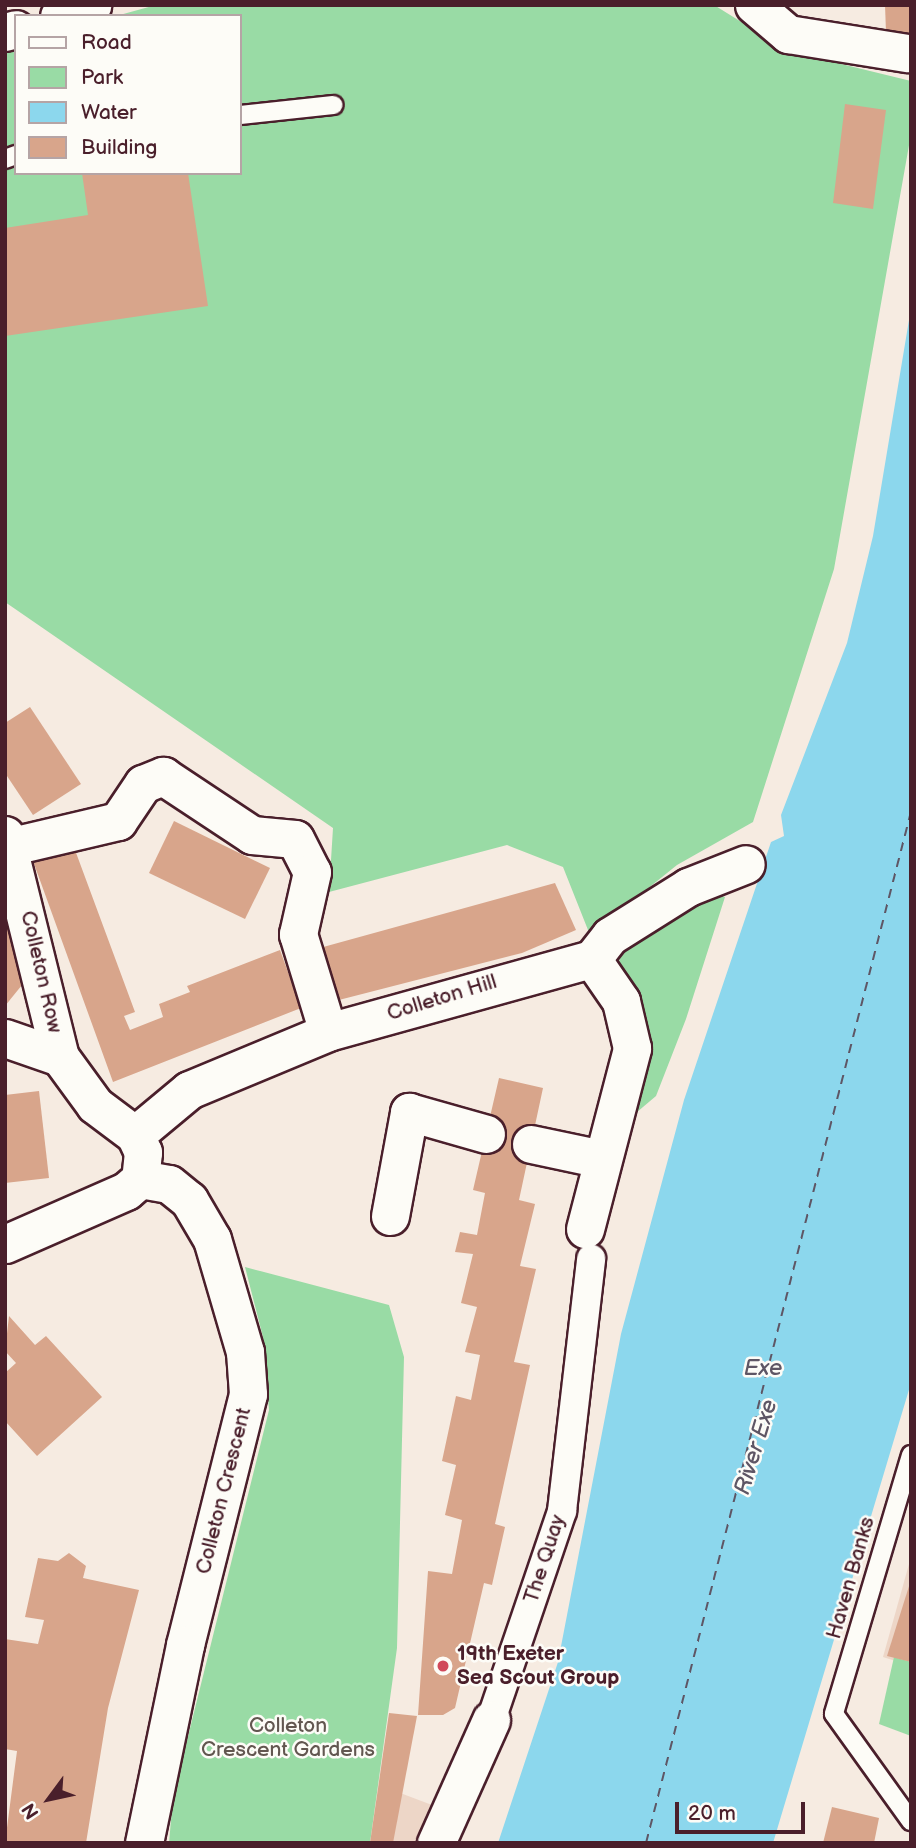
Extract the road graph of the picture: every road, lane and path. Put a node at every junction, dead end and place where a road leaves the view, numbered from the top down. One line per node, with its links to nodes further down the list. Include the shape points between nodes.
1 (92, 5): 3 (street)
2 (754, 5): 4 (street, via 788,34)
3 (65, 14)
4 (909, 54)
5 (333, 105): 6 (lane)
6 (242, 115)
7 (8, 841): 10 (street, via 118,821 143,784 163,776 251,835 295,839 312,872 298,934); 12 (street, Colleton Row)
8 (746, 864): 9 (street, via 688,887 610,936)
9 (592, 958): 10 (street, Colleton Hill); 16 (street, via 621,1001 632,1048)
10 (328, 1032): 14 (street, Colleton Hill, via 189,1090)
11 (5, 1038): 12 (street)
12 (60, 1056): 14 (street, via 95,1105)
13 (486, 1134): 18 (street, via 409,1112)
14 (135, 1135): 17 (street, via 143,1153)
15 (531, 1144): 16 (street)
16 (602, 1159): 20 (street)
17 (140, 1179): 19 (street, via 105,1203); 24 (street, Colleton Crescent, via 169,1184 189,1200 212,1239 245,1352 248,1394 185,1645)
18 (390, 1216)
19 (5, 1244)
20 (588, 1244): 22 (street, The Quay, via 562,1511)
21 (911, 1455): 23 (lane, Haven Banks, via 834,1714)
22 (491, 1720): 25 (street, The Quay)
23 (911, 1821)
24 (144, 1843)
25 (436, 1843)

